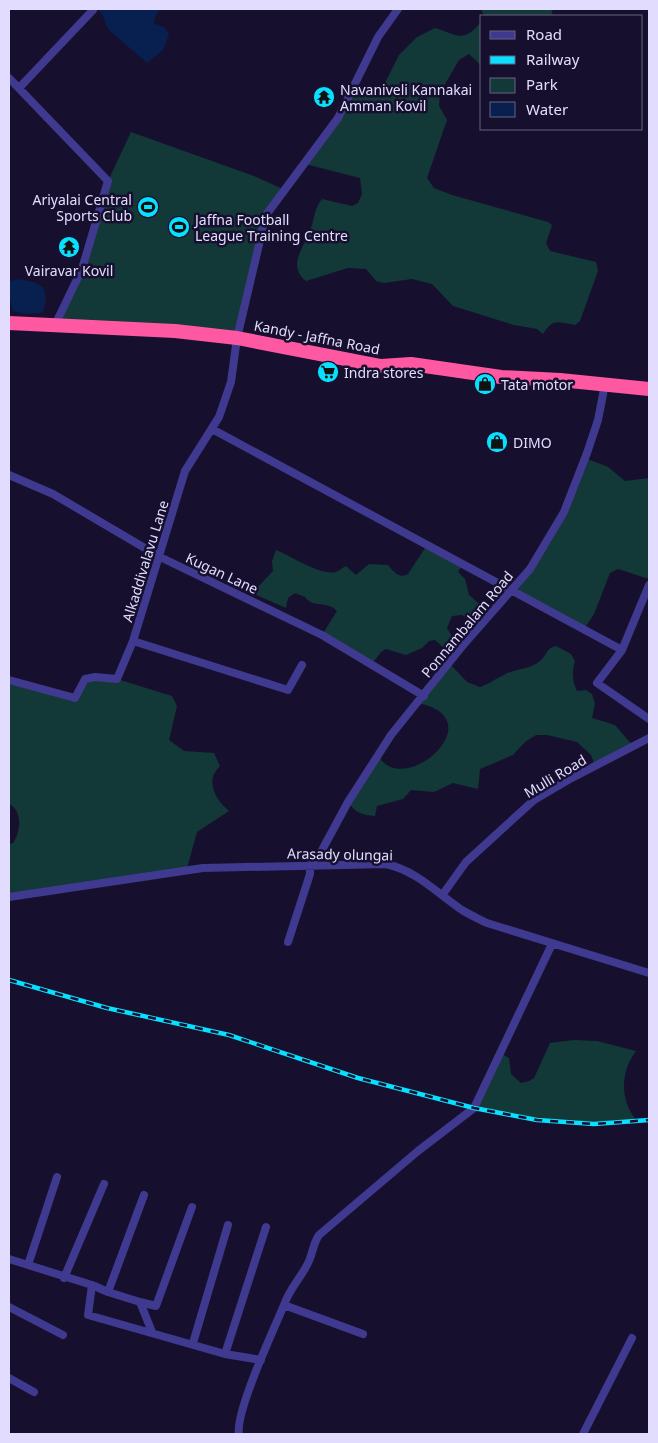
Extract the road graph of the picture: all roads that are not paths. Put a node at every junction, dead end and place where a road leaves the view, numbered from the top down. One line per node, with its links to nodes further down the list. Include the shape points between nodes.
1 (398, 9): 7 (street, Alkaddivalavu Lane, via 378,37 338,118 266,214)
2 (93, 10): 4 (street)
3 (9, 78): 4 (street)
4 (19, 88): 6 (street, via 108,181 82,270)
5 (9, 323): 6 (highway, Kandy - Jaffna Road)
6 (55, 325): 7 (highway, Kandy - Jaffna Road, via 175,331)
7 (237, 338): 8 (highway, Kandy - Jaffna Road, via 381,366 412,364 501,377); 10 (street, Alkaddivalavu Lane, via 231,382)
8 (606, 384): 9 (highway, Kandy - Jaffna Road); 14 (street, Ponnambalam Road, via 590,445 564,512 530,569)
9 (649, 389)
10 (212, 429): 12 (street, Alkaddivalavu Lane, via 185,471); 14 (street)
11 (9, 475): 12 (street, Kugan Lane, via 53,494)
12 (160, 558): 15 (street, Alkaddivalavu Lane); 19 (street, Kugan Lane, via 322,635)
13 (649, 585): 16 (street)
14 (512, 590): 16 (street); 19 (street, Ponnambalam Road, via 463,645)
15 (133, 641): 17 (street, via 288,690); 18 (street, Alkaddivalavu Lane, via 117,679 85,679 75,698)
16 (622, 650): 20 (street, via 598,684)
17 (302, 665)
18 (9, 680)
19 (424, 696): 22 (street, Ponnambalam Road, via 387,742)
20 (649, 719)
21 (648, 740): 23 (street, Mulli Road, via 534,800 466,862)
22 (312, 865): 23 (street, Arasady olungai, via 386,864 403,868); 24 (street, Arasady olungai, via 203,868); 25 (street, Ponnambalam Road)
23 (443, 894): 26 (street, Arasady olungai, via 463,911 487,923)
24 (9, 896)
25 (288, 942)
26 (552, 944): 27 (street, Arasady olungai); 40 (street, via 474,1108 319,1235 309,1262 288,1291)
27 (649, 973)
28 (57, 1176): 35 (street)
29 (104, 1184): 36 (street)
30 (144, 1195): 38 (street)
31 (192, 1207): 39 (street, via 156,1306)
32 (228, 1225): 46 (street)
33 (266, 1227): 47 (street)
34 (9, 1259): 35 (street)
35 (28, 1265): 36 (street)
36 (64, 1278): 37 (street)
37 (92, 1286): 38 (street); 42 (street, via 88,1315)
38 (108, 1292): 39 (street)
39 (140, 1302): 42 (street)
40 (284, 1305): 43 (street); 48 (street)
41 (9, 1307): 44 (street)
42 (152, 1332): 46 (street)
43 (363, 1334)
44 (63, 1335)
45 (632, 1338): 52 (street)
46 (193, 1343): 47 (street)
47 (225, 1354): 48 (street)
48 (261, 1360): 51 (street)
49 (9, 1378): 50 (street)
50 (34, 1392)
51 (239, 1434)
52 (583, 1434)

